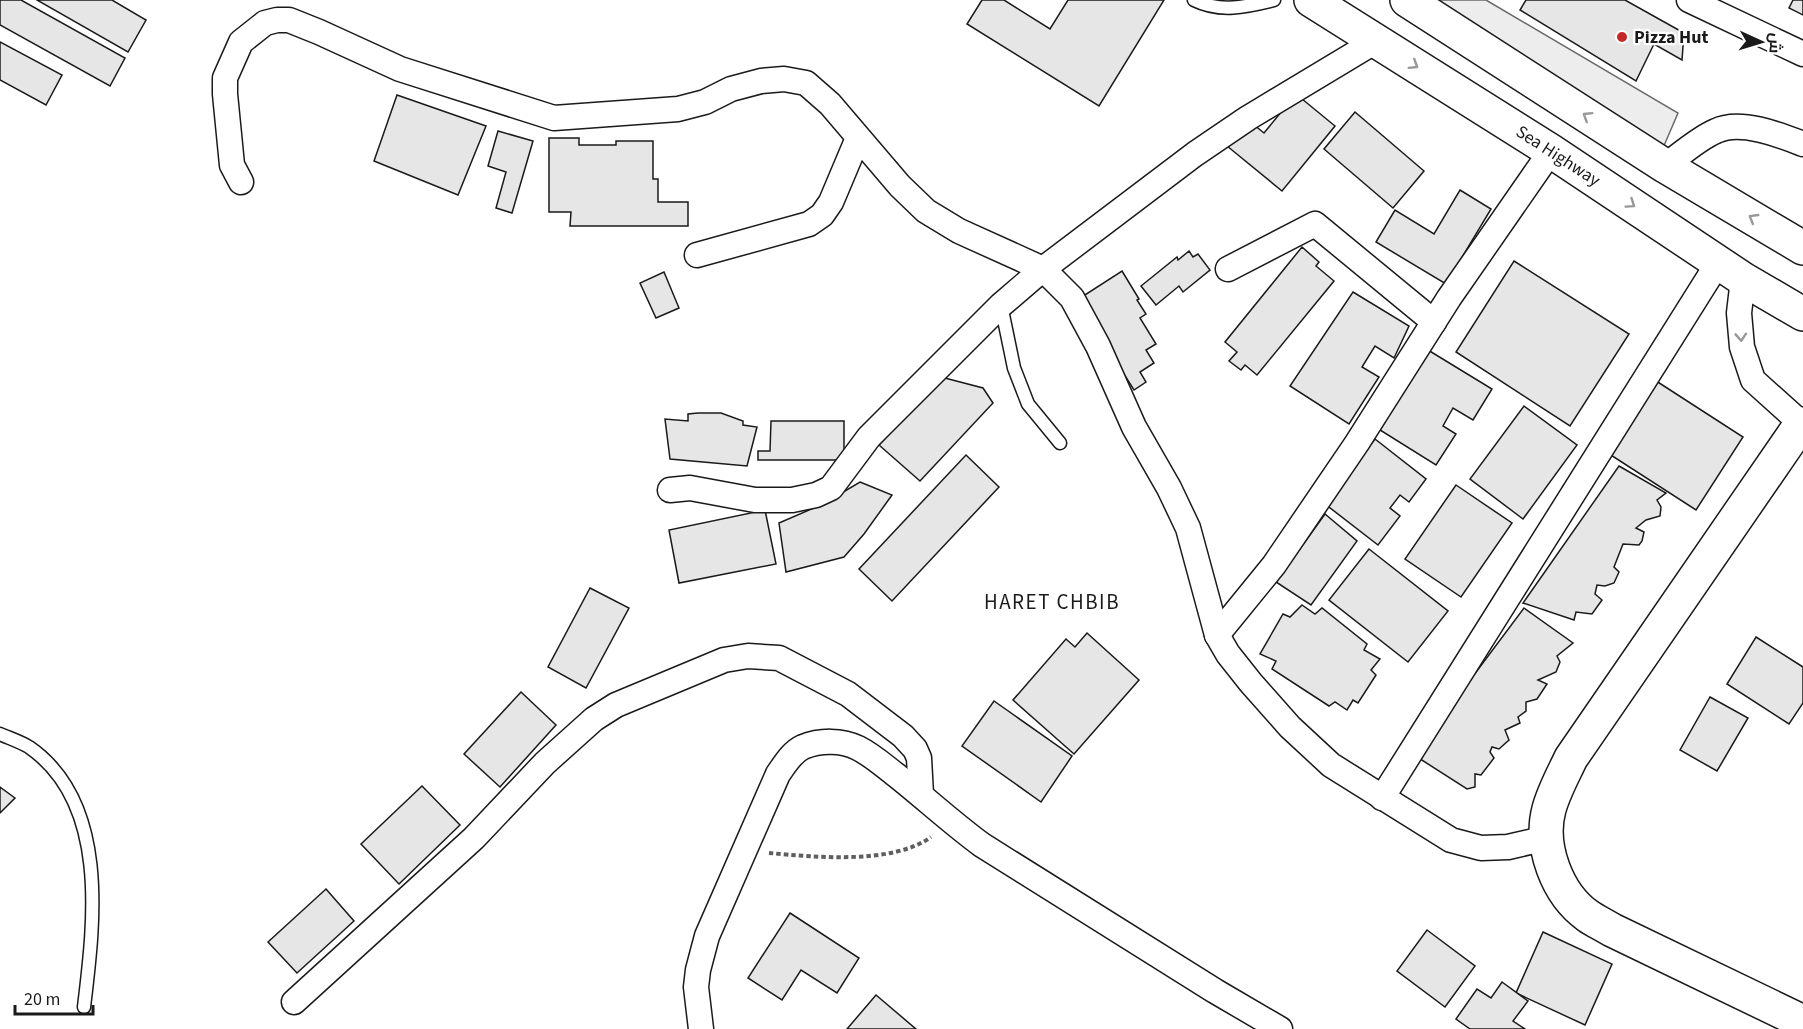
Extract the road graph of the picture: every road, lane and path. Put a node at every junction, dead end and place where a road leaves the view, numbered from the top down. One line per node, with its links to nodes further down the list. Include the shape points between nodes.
1 (1194, 0): 2 (lane, via 1209,7 1232,8)
2 (1274, 0)
3 (1311, 0): 6 (main road, Sea Highway)
4 (1407, 0): 11 (main road, one-way to 4)
5 (1689, 0): 7 (street)
6 (1376, 41): 10 (main road, Sea Highway, one-way to 10); 15 (street, via 1195,154)
7 (1803, 54)
8 (858, 138): 12 (street, via 830,104 806,83 784,79 761,81 678,109 554,118 400,69 301,24 277,20 241,42 225,78 232,165); 14 (street, via 822,215 809,224); 15 (street, via 926,211 959,231)
9 (1803, 144): 11 (street, via 1750,128 1723,129)
10 (1551, 151): 17 (main road, Sea Highway, one-way to 17); 20 (street)
11 (1665, 166): 13 (main road, one-way to 11)
12 (241, 182)
13 (1803, 248)
14 (697, 255)
15 (1043, 269): 18 (street); 24 (street, via 1083,315 1134,427 1169,488 1188,528)
16 (1228, 269): 20 (street, via 1315,224)
17 (1731, 271): 19 (main road, Sea Highway); 21 (street, one-way to 21, via 1742,347 1753,380); 27 (street)
18 (1001, 304): 22 (lane, via 1014,368 1028,404); 23 (street, via 869,437 831,488 792,500 755,500 690,488)
19 (1803, 314)
20 (1434, 322): 24 (street, via 1274,565)
21 (1802, 425): 29 (main road, via 1570,758 1549,811)
22 (1060, 443)
23 (670, 490)
24 (1217, 635): 27 (street, via 1251,683 1290,727 1331,765)
25 (0, 734): 32 (lane, via 28,747 62,780 88,843 94,923)
26 (921, 795): 28 (street); 30 (street, via 857,747 835,742 803,747 778,774); 31 (street, via 915,749 903,735 848,694 779,658 748,656 724,660 616,705 594,719 545,763 474,838)
27 (1382, 798): 29 (street, via 1451,840 1481,848 1508,847)
28 (952, 823): 30 (path, via 925,842 879,856 821,857); 35 (street, via 1059,894)
29 (1547, 838): 33 (main road, via 1552,867 1566,894 1586,915)
30 (745, 851): 34 (street, via 707,936 698,970)
31 (294, 1002)
32 (84, 1007)
33 (1803, 1022)
34 (701, 1029)
35 (1280, 1029)

